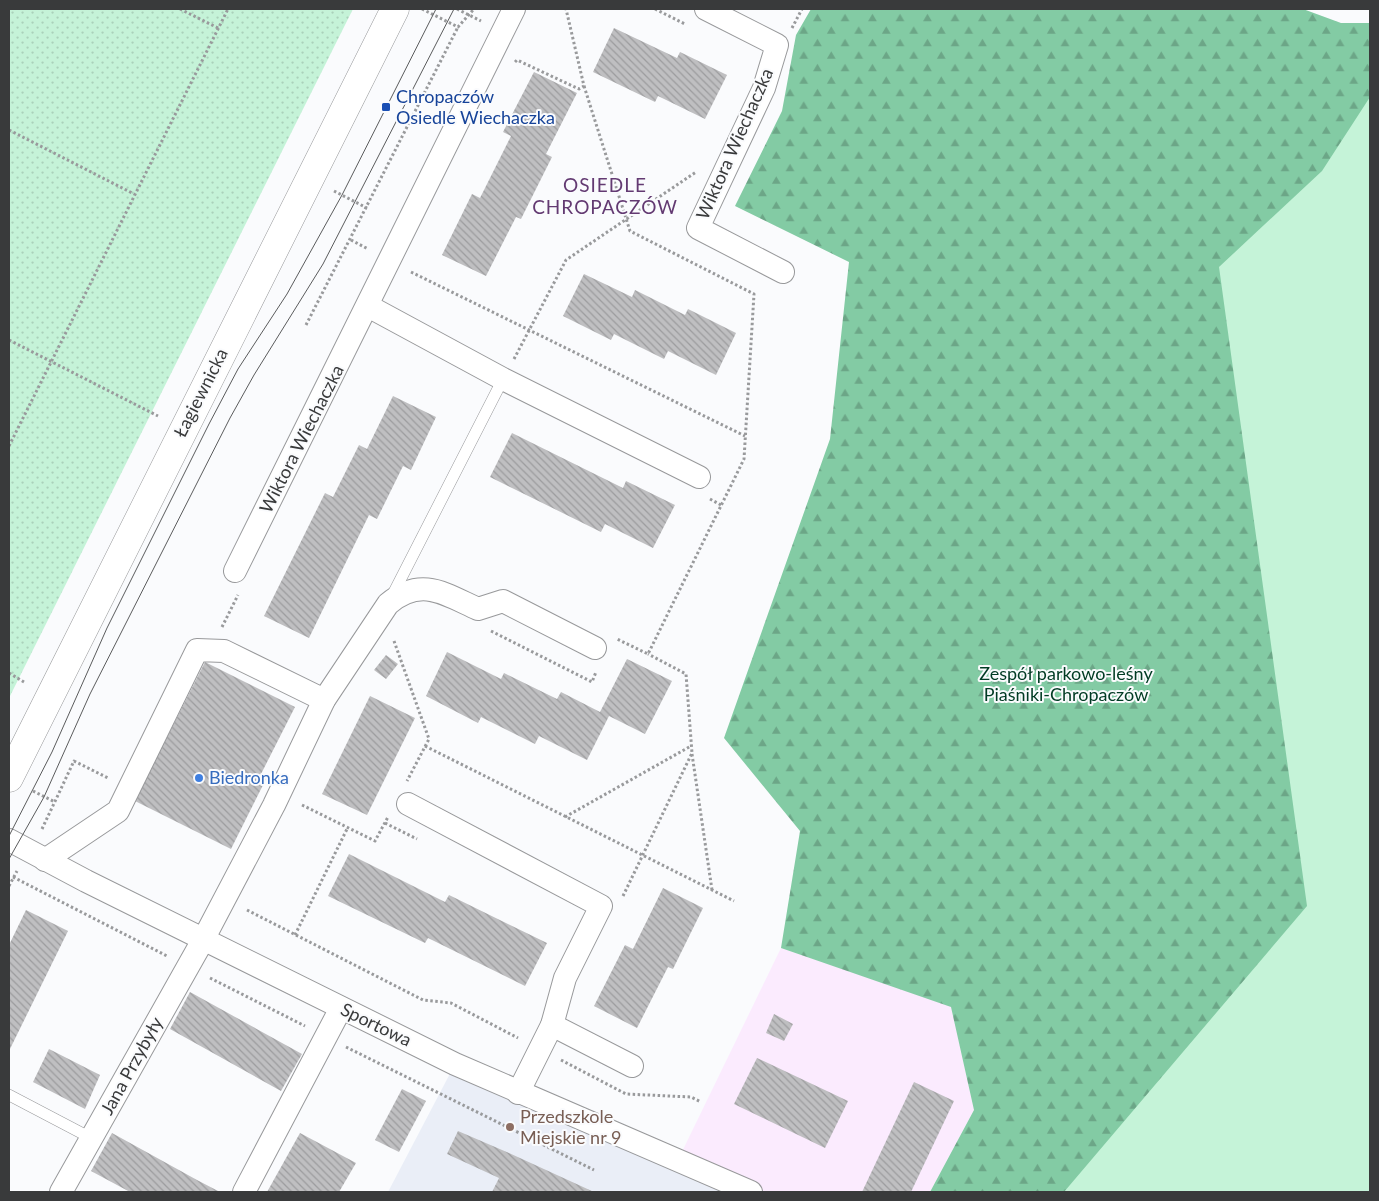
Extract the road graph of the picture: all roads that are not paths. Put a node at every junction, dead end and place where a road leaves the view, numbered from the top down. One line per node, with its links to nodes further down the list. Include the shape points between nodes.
1 (395, 9): 12 (street, Łagiewnicka)
2 (514, 9): 5 (street, Wiktora Wiechaczka)
3 (706, 9): 4 (street, Wiktora Wiechaczka, via 778,45 764,88 698,228)
4 (783, 272)
5 (368, 306): 6 (street); 8 (street, Wiktora Wiechaczka)
6 (503, 379): 7 (street); 9 (lane)
7 (698, 477)
8 (235, 571)
9 (388, 604): 10 (street, via 396,597 419,588 432,589 478,609 504,601); 11 (street, Jana Przybyły)
10 (602, 650)
11 (324, 700): 15 (street, via 224,651 197,650 118,811); 16 (street, Jana Przybyły, via 274,805)
12 (18, 783)
13 (400, 803): 18 (street, via 602,906 565,978)
14 (9, 840): 15 (street, Sportowa)
15 (38, 856): 16 (street, Sportowa)
16 (203, 940): 17 (street, Sportowa); 22 (street, Jana Przybyły)
17 (341, 1008): 20 (street, Sportowa); 24 (street)
18 (552, 1025): 19 (street); 20 (street)
19 (632, 1066)
20 (518, 1093): 25 (street, Sportowa)
21 (9, 1095): 22 (lane)
22 (91, 1138): 23 (street, Jana Przybyły)
23 (61, 1192)
24 (244, 1192)
25 (751, 1192)

